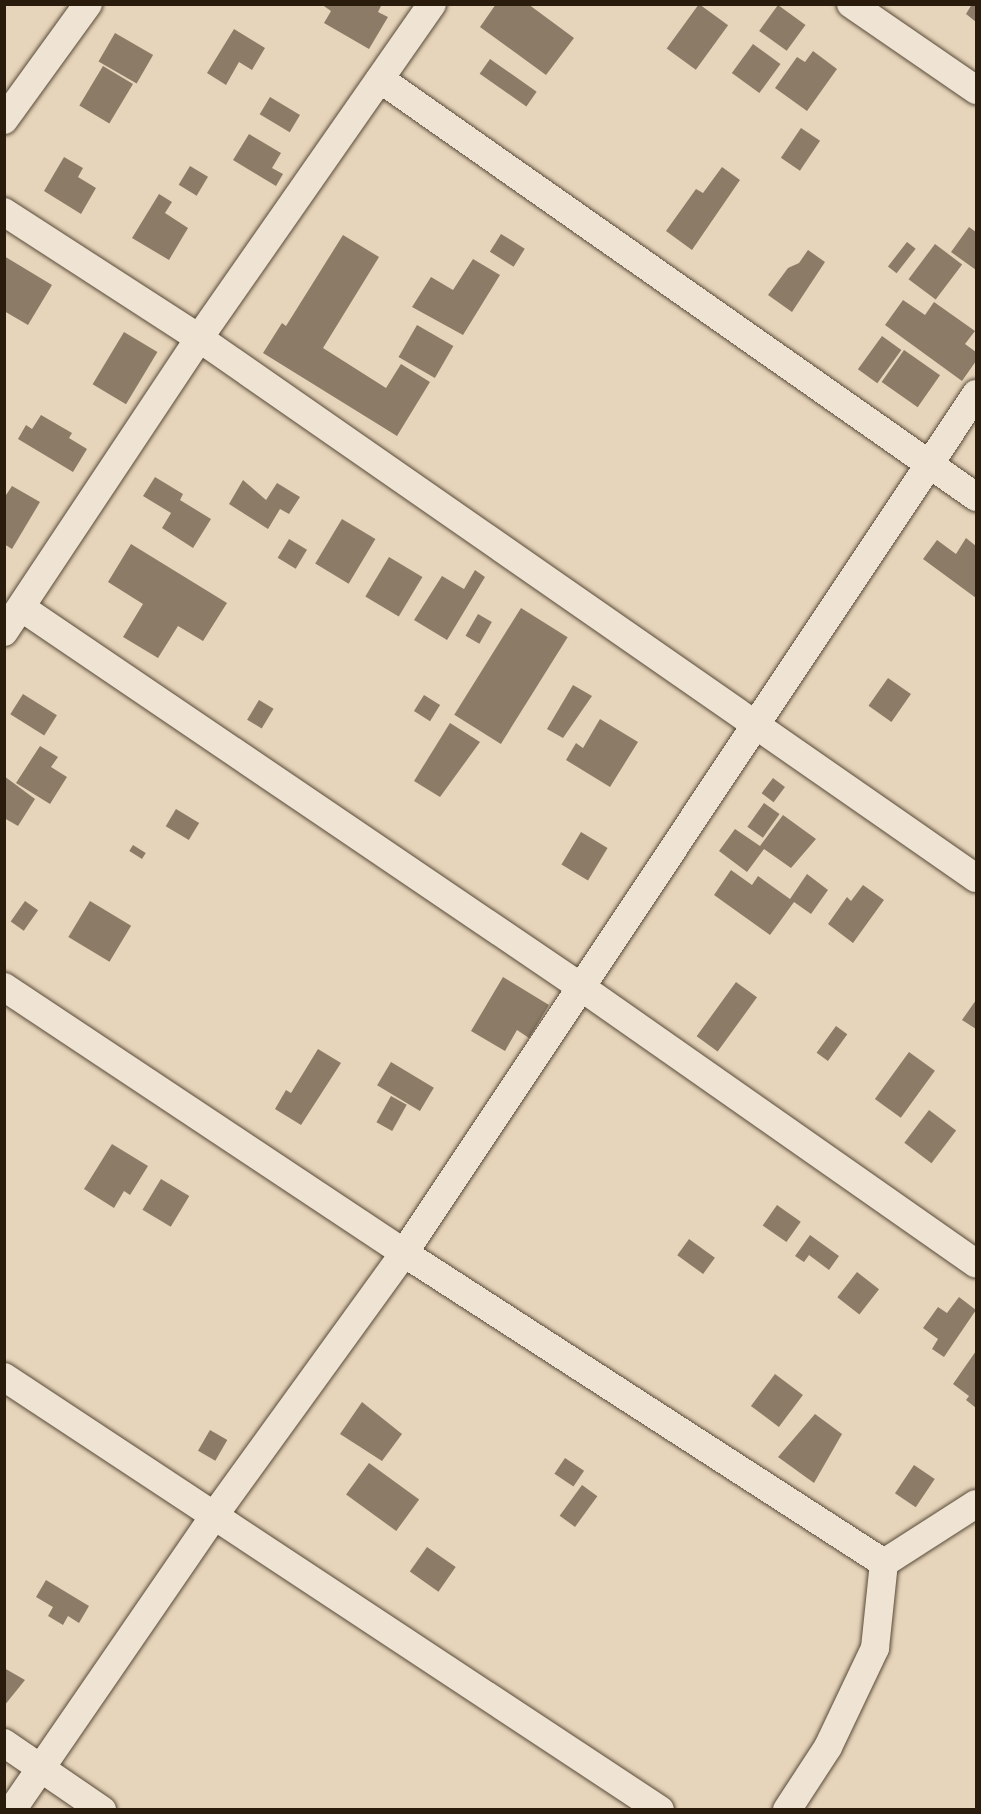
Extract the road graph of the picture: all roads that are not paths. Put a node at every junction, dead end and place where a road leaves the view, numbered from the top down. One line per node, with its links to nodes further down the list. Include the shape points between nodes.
1 (88, 4): 6 (street)
2 (432, 4): 4 (street)
3 (851, 4): 5 (street)
4 (380, 79): 8 (street); 10 (street)
5 (976, 90)
6 (4, 120)
7 (4, 212): 8 (street)
8 (199, 338): 12 (street); 14 (street)
9 (976, 394): 10 (street)
10 (931, 464): 11 (street); 14 (street)
11 (976, 497)
12 (22, 608): 13 (street); 17 (street)
13 (4, 632)
14 (757, 727): 15 (street); 17 (street)
15 (976, 878)
16 (4, 987): 18 (street)
17 (581, 987): 18 (street); 19 (street)
18 (404, 1253): 22 (street); 23 (street)
19 (976, 1264)
20 (4, 1377): 22 (street)
21 (976, 1504): 23 (street)
22 (213, 1517): 25 (street); 28 (street)
23 (884, 1563): 29 (street, via 875,1647 828,1747)
24 (4, 1743): 25 (street)
25 (41, 1767): 26 (street); 27 (street)
26 (12, 1809)
27 (102, 1809)
28 (660, 1809)
29 (787, 1809)

